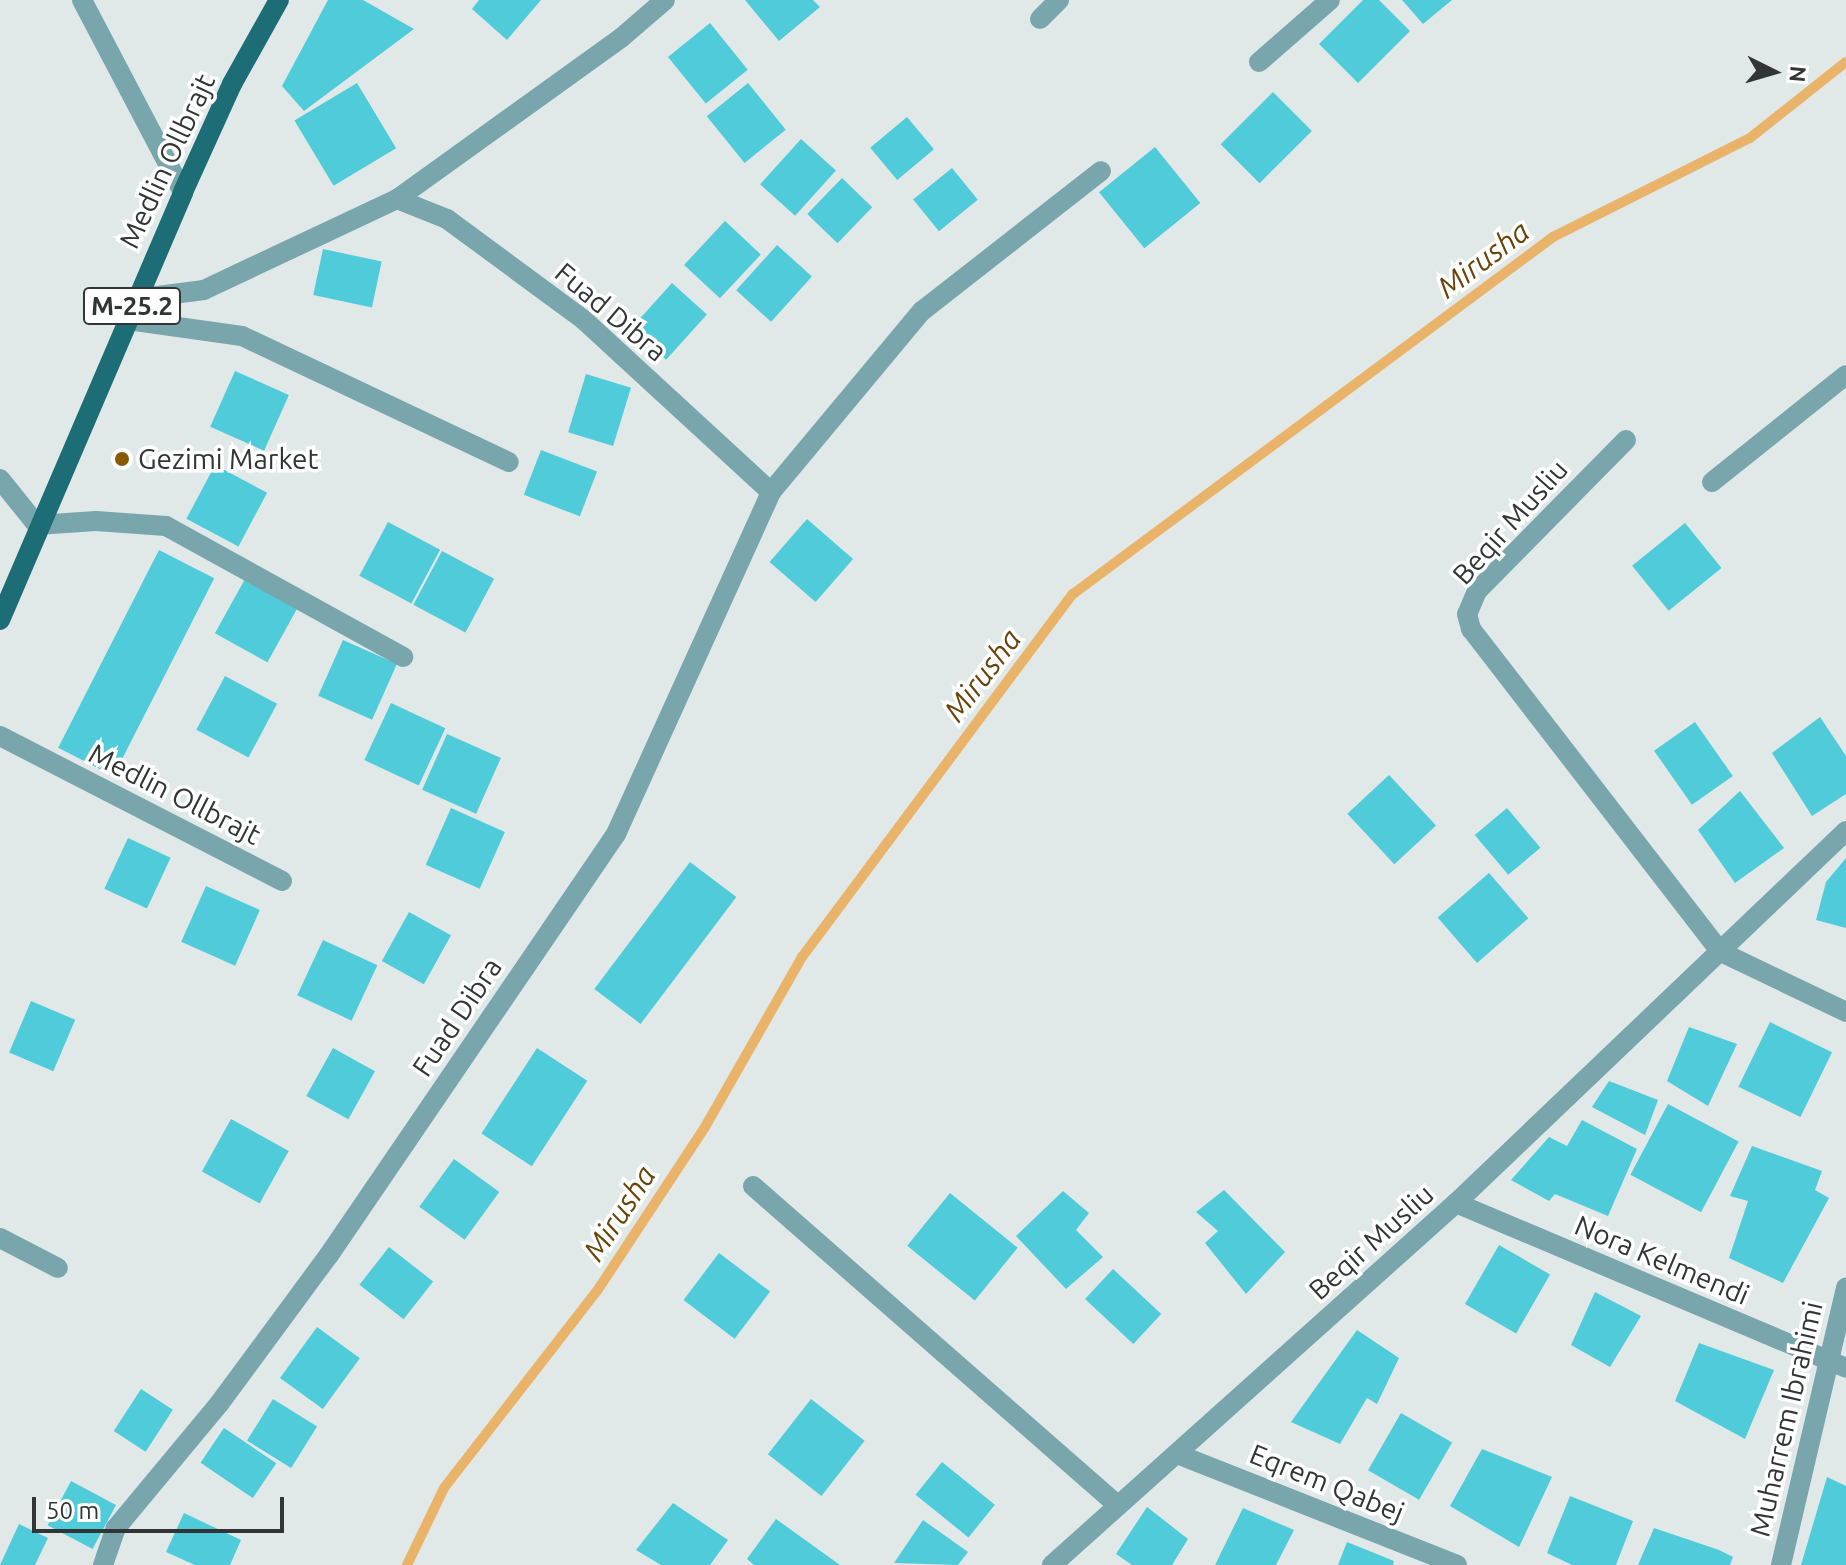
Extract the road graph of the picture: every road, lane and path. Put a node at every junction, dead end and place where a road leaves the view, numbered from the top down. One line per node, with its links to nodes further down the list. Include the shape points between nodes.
1 (82, 0): 9 (street)
2 (279, 0): 9 (main road, Medlin Ollbrajt / M-25.2, via 232,84)
3 (665, 0): 10 (street, via 621,38)
4 (1059, 0): 6 (street)
5 (1330, 0): 7 (street)
6 (1040, 19)
7 (1259, 62)
8 (1101, 171): 18 (street, Fuad Dibra, via 922,311)
9 (183, 192): 11 (main road, Medlin Ollbrajt / M-25.2)
10 (397, 199): 11 (street, via 204,290); 18 (street, Fuad Dibra, via 447,219 584,320)
11 (135, 299): 12 (main road, Medlin Ollbrajt / M-25.2)
12 (128, 320): 15 (street, via 242,336); 19 (main road, Medlin Ollbrajt / M-25.2)
13 (1846, 375): 17 (street)
14 (1626, 440): 25 (street, Beqir Musliu, via 1477,591 1467,614 1471,629)
15 (509, 462)
16 (0, 479): 19 (street)
17 (1712, 482)
18 (771, 492): 35 (street, Fuad Dibra, via 616,834 329,1255 219,1404 116,1528)
19 (37, 525): 20 (main road, Medlin Ollbrajt / M-25.2); 21 (street, via 96,521 166,526)
20 (0, 620)
21 (403, 657)
22 (0, 736): 24 (street, Medlin Ollbrajt)
23 (1846, 831): 25 (street, Beqir Musliu)
24 (282, 881)
25 (1721, 952): 26 (street); 28 (street, Beqir Musliu)
26 (1846, 1012)
27 (753, 1186): 34 (street)
28 (1456, 1203): 32 (street, Nora Kelmendi); 33 (street, Beqir Musliu)
29 (0, 1238): 30 (street)
30 (58, 1268)
31 (1846, 1287): 32 (street, Muharrem Ibrahimi)
32 (1838, 1364): 38 (street, Muharrem Ibrahimi)
33 (1177, 1454): 34 (street, Beqir Musliu); 37 (street, Eqrem Qabej)
34 (1118, 1506): 36 (street, Beqir Musliu)
35 (103, 1565)
36 (1052, 1565)
37 (1457, 1565)
38 (1781, 1565)

